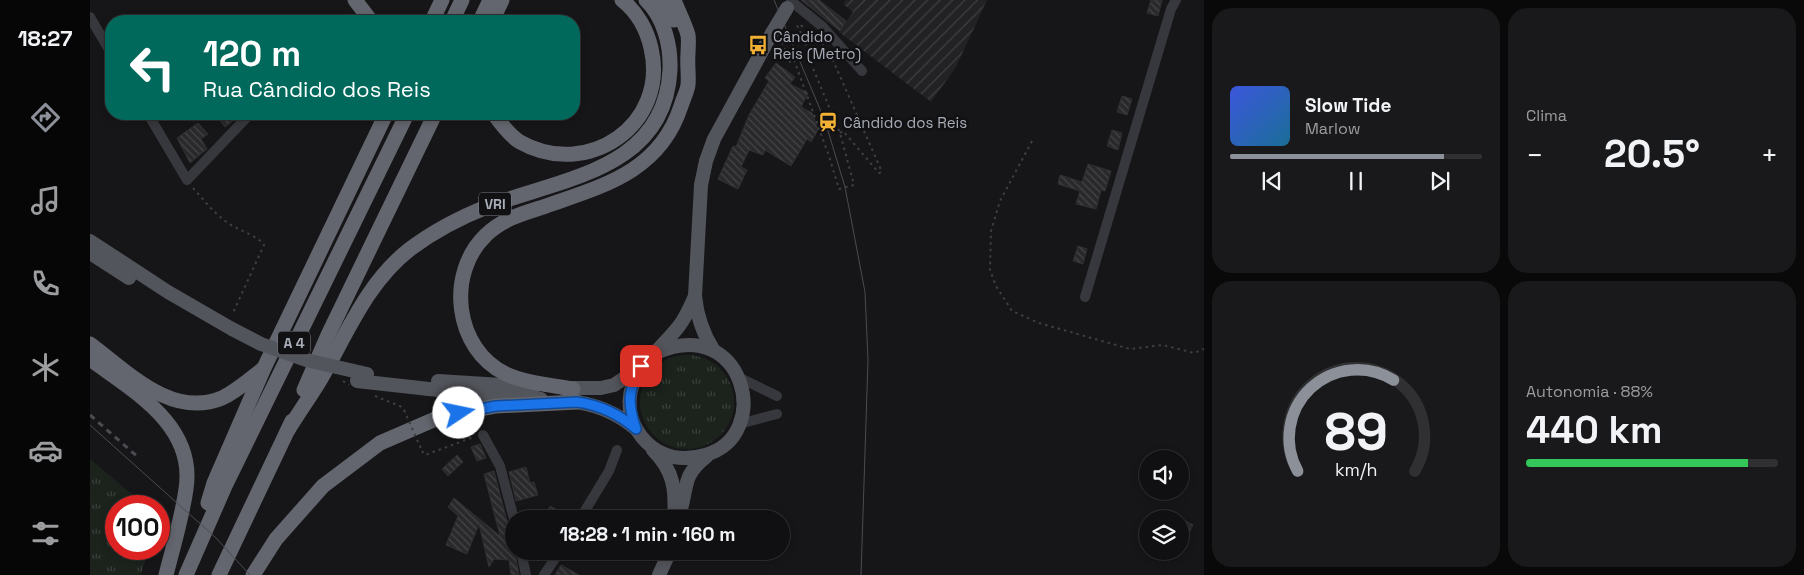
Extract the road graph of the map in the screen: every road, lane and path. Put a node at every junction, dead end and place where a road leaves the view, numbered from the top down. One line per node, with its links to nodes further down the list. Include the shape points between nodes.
1 (356, 0): 12 (highway)
2 (442, 0): 13 (highway)
3 (462, 0): 14 (highway)
4 (490, 0): 15 (highway)
5 (502, 0): 16 (highway)
6 (622, 0): 32 (highway, via 638,16 654,59 653,81 647,102 633,124 612,142 590,152 564,156 540,151 518,141)
7 (646, 0): 56 (highway, VRI, via 661,22 670,54 664,106 650,130 630,150 603,168 488,206 450,223 409,250 373,287)
8 (662, 0): 23 (highway, via 672,15)
9 (674, 0): 23 (highway, via 688,36)
10 (1176, 0): 40 (street)
11 (790, 3): 19 (main road, bridge); 25 (street, via 823,27)
12 (367, 15)
13 (435, 15)
14 (455, 15)
15 (483, 15)
16 (495, 15)
17 (90, 17): 21 (street)
18 (810, 29): 22 (path, via 797,25)
19 (775, 35): 24 (path, via 790,62); 39 (main road, via 714,139 706,161 701,185)
20 (818, 37): 33 (path, via 832,58 882,172 879,173 844,132)
21 (105, 43)
22 (808, 54): 24 (path); 33 (path)
23 (688, 57): 51 (highway, via 688,86 680,112 666,139 646,161 606,185 508,219 486,235 469,257 463,272 461,312 476,348 505,373)
24 (794, 60): 33 (path, via 839,189 854,185)
25 (862, 71)
26 (152, 120): 36 (street)
27 (244, 120): 36 (street)
28 (375, 120): 35 (highway)
29 (383, 120): 35 (highway)
30 (404, 120): 69 (highway, A 4, via 224,486)
31 (432, 120): 56 (highway, A 4, via 328,335)
32 (498, 120)
33 (840, 133)
34 (1032, 141): 43 (path, via 1000,201 991,231 990,270 1012,311 1039,323 1130,349 1163,345 1194,353)
35 (354, 179): 48 (highway)
36 (187, 180): 41 (path, via 224,220 261,240 264,245)
37 (90, 241): 41 (main road)
38 (90, 253): 41 (main road, via 164,300)
39 (695, 296): 44 (main road, via 702,330); 45 (main road, via 682,322)
40 (1085, 296)
41 (229, 331): 51 (main road, via 259,352 357,382 447,391)
42 (90, 344): 48 (highway, via 152,391 183,402 196,403 222,397)
43 (1204, 349)
44 (714, 351): 45 (main road, via 685,344); 49 (main road, via 728,362)
45 (656, 353): 47 (main road)
46 (90, 358): 68 (highway, via 153,407 176,432 181,445 186,460 186,488)
47 (641, 366): 51 (main road, via 614,385); 55 (main road, via 629,397)
48 (264, 368): 69 (highway, via 214,483)
49 (738, 377): 52 (street); 54 (main road, via 743,392)
50 (368, 393): 57 (path, bridge, via 402,407 425,455)
51 (575, 395): 55 (main road, via 623,418); 71 (highway, via 440,416 380,443 323,486 276,539)
52 (778, 396)
53 (777, 414): 54 (street)
54 (739, 424): 60 (main road, via 722,447)
55 (636, 429): 58 (main road)
56 (288, 430): 70 (highway, A 4)
57 (483, 435): 61 (street, via 500,466)
58 (649, 445): 60 (main road, via 678,458); 63 (main road, via 659,455 674,487)
59 (617, 450): 62 (street, via 609,471)
60 (709, 454): 64 (main road, via 688,475)
61 (512, 510)
62 (585, 510)
63 (674, 510)
64 (681, 510)
65 (523, 560): 72 (street)
66 (554, 560): 73 (street)
67 (666, 560): 74 (main road)
68 (166, 575)
69 (185, 575)
70 (219, 575)
71 (253, 575)
72 (526, 575)
73 (544, 575)
74 (659, 575)

